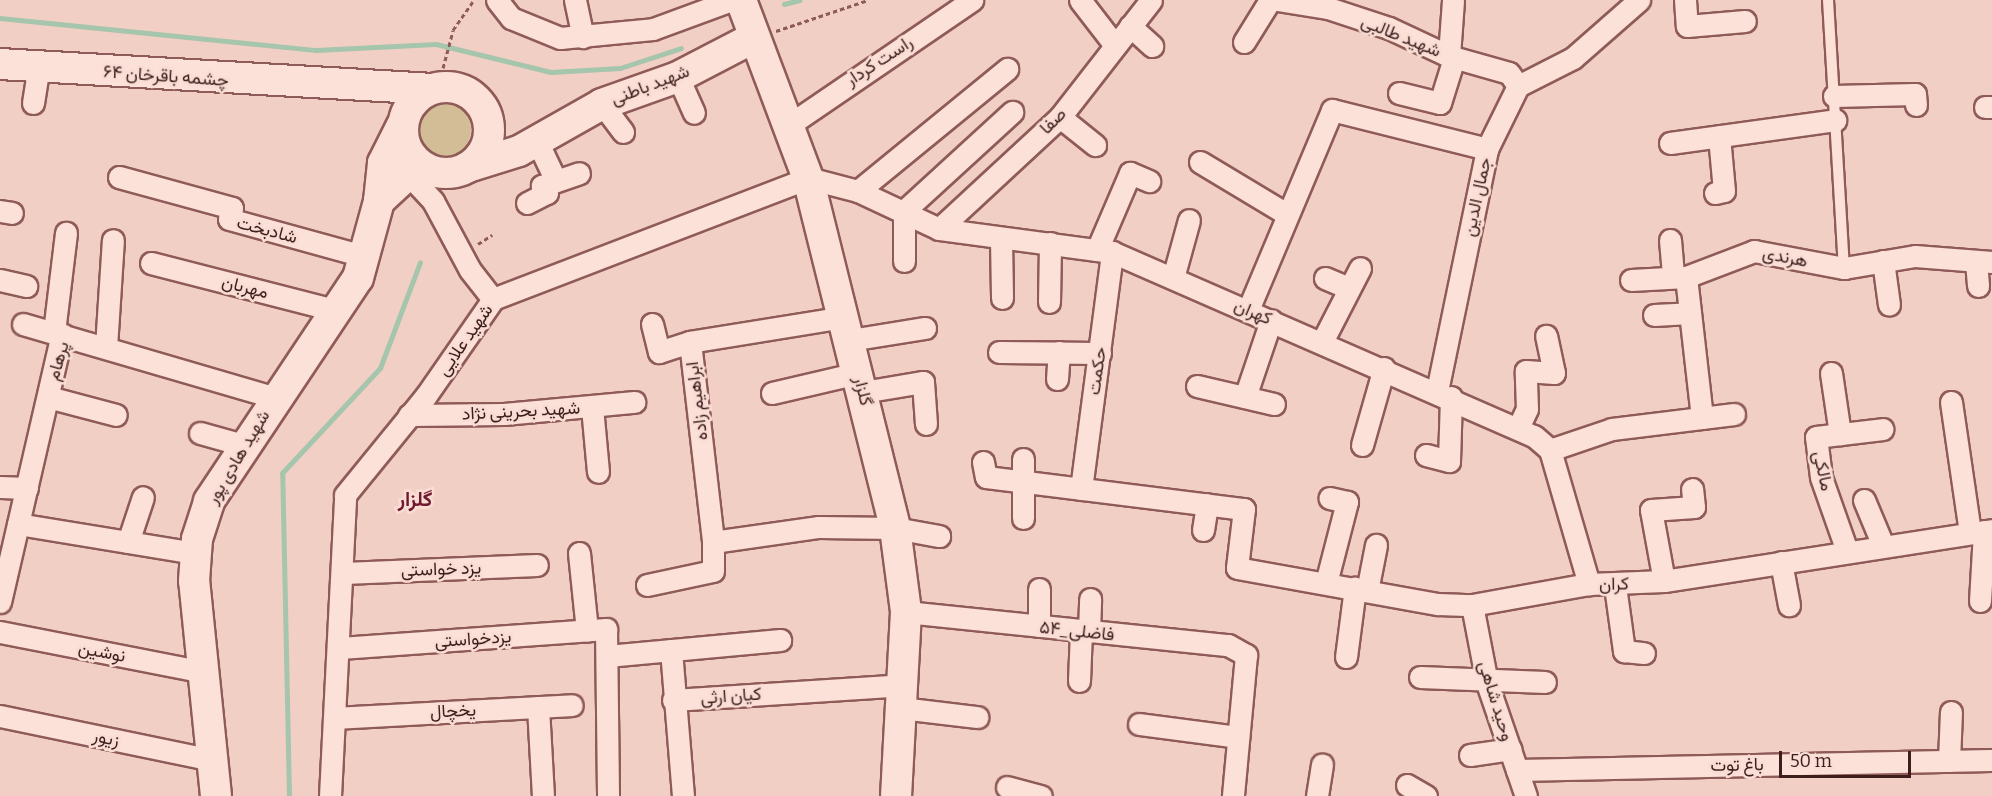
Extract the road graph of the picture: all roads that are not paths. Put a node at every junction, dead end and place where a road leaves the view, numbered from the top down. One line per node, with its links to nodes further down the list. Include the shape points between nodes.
1 (497, 0): 17 (street, via 511,18 535,32)
2 (575, 0): 17 (street)
3 (732, 0): 17 (street, via 653,29)
4 (741, 0): 18 (street, گلزار)
5 (972, 0): 41 (street, راست کردار)
6 (1080, 0): 20 (street)
7 (1270, 0): 19 (street)
8 (1277, 0): 14 (street, شهید طالبی)
9 (1453, 0): 22 (street)
10 (1640, 0): 29 (street, via 1573,58)
11 (1684, 0): 15 (street, via 1687,26)
12 (1828, 0): 31 (lane)
13 (1149, 1): 16 (street, صفا)
14 (1328, 4): 22 (street, شهید طالبی)
15 (1744, 21)
16 (1130, 26): 20 (street, صفا); 21 (street)
17 (583, 37)
18 (752, 39): 27 (street, شهید باطنی); 41 (street, گلزار)
19 (1244, 42)
20 (1114, 44): 38 (street, صفا)
21 (1152, 46)
22 (1452, 57): 29 (street, شهید طالبی, via 1509,73); 30 (street, via 1440,103)
23 (0, 64): 24 (street, چشمه باقرخان ۶۴)
24 (39, 67): 28 (street, چشمه باقرخان ۶۴); 32 (street)
25 (1007, 69): 56 (street)
26 (437, 77): 28 (street); 35 (street); 40 (street, via 412,102)
27 (678, 77): 33 (street, شهید باطنی); 37 (street)
28 (331, 86): 40 (street, via 388,106)
29 (1518, 86): 47 (street, جمال الدین)
30 (1399, 93)
31 (1834, 96): 34 (street, via 1915,94); 39 (lane)
32 (33, 103)
33 (602, 104): 42 (street); 44 (street, شهید باطنی)
34 (1916, 105)
35 (484, 110): 44 (street, via 518,131); 49 (street, via 489,135)
36 (1012, 112): 60 (street)
37 (694, 113)
38 (1060, 117): 46 (street); 63 (street, صفا)
39 (1835, 120): 43 (street); 76 (lane)
40 (403, 124): 50 (street); 58 (street, via 383,163)
41 (789, 125): 53 (street, گلزار)
42 (623, 132)
43 (1719, 136): 45 (street); 57 (street, via 1724,191)
44 (544, 137): 49 (street, شهید باطنی); 54 (street)
45 (1670, 143)
46 (1095, 146)
47 (1486, 149): 61 (street, via 1332,110); 112 (street, جمال الدین)
48 (1200, 162): 61 (street)
49 (468, 167): 50 (street, via 443,173)
50 (414, 169): 58 (street, شهید هادی پور); 86 (street, via 470,270)
51 (579, 173): 54 (street)
52 (119, 177): 70 (street, شادبخت, via 232,208 229,219)
53 (808, 178): 56 (street, کهران); 86 (street, شهید علایی); 96 (street, گلزار)
54 (556, 181): 59 (street, via 542,186 547,193)
55 (1149, 181): 69 (street, حکمت, via 1130,173)
56 (858, 191): 60 (street, کهران)
57 (1715, 193)
58 (379, 201): 70 (street, شهید هادی پور)
59 (527, 203)
60 (904, 211): 63 (street, کهران); 71 (street)
61 (1285, 213): 89 (street)
62 (1189, 220): 78 (street)
63 (939, 228): 65 (street, کهران)
64 (66, 233): 98 (street)
65 (1000, 239): 68 (street, کهران); 85 (street)
66 (113, 240): 102 (street)
67 (1670, 240): 77 (street)
68 (1050, 243): 69 (street, کهران); 87 (street)
69 (1104, 251): 78 (street, کهران); 105 (street, حکمت)
70 (360, 255): 90 (street, شهید هادی پور, via 358,278)
71 (904, 261)
72 (1883, 261): 73 (street, هرندی, via 1915,256); 76 (street, هرندی); 88 (street)
73 (1984, 262): 83 (street)
74 (151, 263): 90 (street, مهربان)
75 (1360, 268): 84 (street)
76 (1844, 268): 77 (street, هرندی, via 1754,251)
77 (1680, 275): 81 (street, هرندی); 91 (street)
78 (1173, 278): 89 (street, کهران)
79 (1325, 278): 84 (street)
80 (0, 280): 82 (street)
81 (1631, 280)
82 (27, 286)
83 (1978, 286)
84 (1346, 287): 101 (street)
85 (1002, 298)
86 (493, 299): 122 (street, شهید علایی)
87 (1049, 302)
88 (1889, 305)
89 (1248, 310): 93 (street, کهران)
90 (338, 311): 115 (street, شهید هادی پور)
91 (1690, 313): 92 (street); 123 (street)
92 (1654, 315)
93 (1271, 320): 101 (street, کهران); 114 (street)
94 (23, 324): 98 (street)
95 (652, 324): 100 (street, via 659,352)
96 (847, 328): 97 (street, ابراهیم زاده); 100 (street, ابراهیم زاده); 109 (street, گلزار)
97 (925, 328)
98 (58, 333): 102 (street, پرهام); 113 (street, پرهام)
99 (1546, 336): 125 (street, via 1554,373 1526,371 1527,409)
100 (690, 342): 152 (street, ابراهیم زاده)
101 (1322, 342): 106 (street, کهران)
102 (106, 347): 115 (street, پرهام)
103 (999, 352): 104 (street)
104 (1059, 352): 105 (street); 108 (street)
105 (1100, 353): 139 (street, حکمت)
106 (1384, 368): 112 (street, کهران); 130 (street)
107 (1831, 373): 128 (street, مالکی)
108 (1057, 379)
109 (861, 382): 111 (street); 124 (street, via 923,382); 147 (street, گلزار)
110 (1197, 386): 114 (street)
111 (772, 393)
112 (1444, 394): 125 (street, کهران); 132 (street, جمال الدین, via 1449,461)
113 (48, 397): 121 (street); 138 (street, پرهام)
114 (1245, 397): 118 (street)
115 (276, 398): 129 (street, شهید هادی پور)
116 (634, 402): 119 (street, شهید بحرینی نژاد)
117 (1951, 402): 149 (street)
118 (1274, 404)
119 (592, 407): 122 (street, شهید بحرینی نژاد); 135 (street)
120 (1734, 414): 123 (street)
121 (116, 415)
122 (409, 415): 160 (street, شهید علایی, via 345,495)
123 (1702, 418): 131 (street, via 1612,429)
124 (926, 424)
125 (1518, 428): 131 (street, کهران)
126 (1883, 429): 128 (street)
127 (200, 433): 129 (street)
128 (1840, 434): 155 (street, مالکی, via 1816,437 1821,477)
129 (243, 445): 157 (street, شهید هادی پور, via 209,501)
130 (1362, 445)
131 (1550, 450): 163 (street)
132 (1426, 455)
133 (1023, 459): 136 (street)
134 (983, 462): 136 (street, via 986,477)
135 (598, 472)
136 (1022, 482): 139 (street); 145 (street)
137 (0, 487): 138 (street)
138 (27, 488): 146 (street, پرهام)
139 (1081, 489): 144 (street)
140 (1692, 489): 161 (street, via 1694,507 1651,510)
141 (143, 497): 151 (street)
142 (1329, 498): 162 (street, via 1347,502)
143 (1864, 500): 153 (street)
144 (1207, 504): 148 (street); 162 (street, کران, via 1244,509 1237,568)
145 (1023, 518)
146 (18, 524): 151 (street); 169 (street, پرهام)
147 (895, 528): 150 (street); 152 (street, via 819,527); 173 (street, گلزار)
148 (1203, 530)
149 (1982, 532): 153 (street, کران); 170 (street)
150 (939, 536)
151 (128, 542): 157 (street)
152 (713, 542): 164 (street, ابراهیم زاده, via 713,570)
153 (1882, 543): 155 (street, کران)
154 (1377, 545): 167 (street)
155 (1847, 551): 158 (street, کران)
156 (579, 553): 175 (street)
157 (196, 554): 184 (street, شهید هادی پور)
158 (1781, 562): 161 (street, کران); 172 (street)
159 (537, 565): 160 (street, یزد خواستی)
160 (344, 573): 179 (street, شهید علایی)
161 (1664, 581): 165 (street, کران)
162 (1326, 584): 167 (street, کران)
163 (1589, 584): 165 (street, کران); 171 (street, کران)
164 (647, 585)
165 (1615, 586): 181 (street, via 1624,651)
166 (1039, 589): 174 (street)
167 (1361, 590): 171 (street, کران); 183 (street)
168 (1090, 599): 176 (street)
169 (0, 602)
170 (1980, 602)
171 (1472, 605): 188 (street, وحید شاهی)
172 (1789, 605)
173 (906, 612): 174 (street, ۵۴_فاضلی); 189 (street, گلزار)
174 (1038, 626): 176 (street, ۵۴_فاضلی)
175 (597, 630): 179 (street, یزدخواستی); 182 (street)
176 (1085, 631): 186 (street); 198 (street, ۵۴_فاضلی, via 1228,645 1246,655)
177 (0, 632): 184 (street, نوشین)
178 (780, 640): 180 (street)
179 (340, 648): 196 (street, شهید علایی)
180 (671, 650): 182 (street); 190 (street)
181 (1644, 653)
182 (607, 656): 211 (street)
183 (1346, 657)
184 (204, 672): 201 (street, شهید هادی پور)
185 (1420, 677): 188 (street)
186 (1079, 681)
187 (1545, 682): 188 (street)
188 (1487, 683): 199 (street, وحید شاهی)
189 (902, 696): 190 (street, کیان ارثی); 195 (street, کیان ارثی); 213 (street, گلزار)
190 (673, 700): 212 (street)
191 (572, 705): 192 (street, یخچال)
192 (538, 707): 196 (street, یخچال); 210 (street)
193 (1952, 712): 203 (street)
194 (0, 716): 201 (street, زیور)
195 (977, 717)
196 (335, 718): 209 (street, شهید علایی)
197 (1138, 724): 198 (street)
198 (1238, 737): 215 (street)
199 (1511, 749): 200 (street); 205 (street, وحید شاهی)
200 (1470, 755)
201 (213, 760): 208 (street, شهید هادی پور)
202 (1992, 760): 203 (street, باغ توت)
203 (1949, 761): 205 (street, باغ توت)
204 (1322, 764): 216 (street)
205 (1517, 770): 218 (street, وحید شاهی)
206 (1407, 784): 217 (street)
207 (1007, 787): 214 (street)
208 (216, 796)
209 (330, 796)
210 (543, 796)
211 (608, 796)
212 (683, 796)
213 (896, 796)
214 (1041, 796)
215 (1233, 796)
216 (1317, 796)
217 (1426, 796)
218 (1526, 796)

